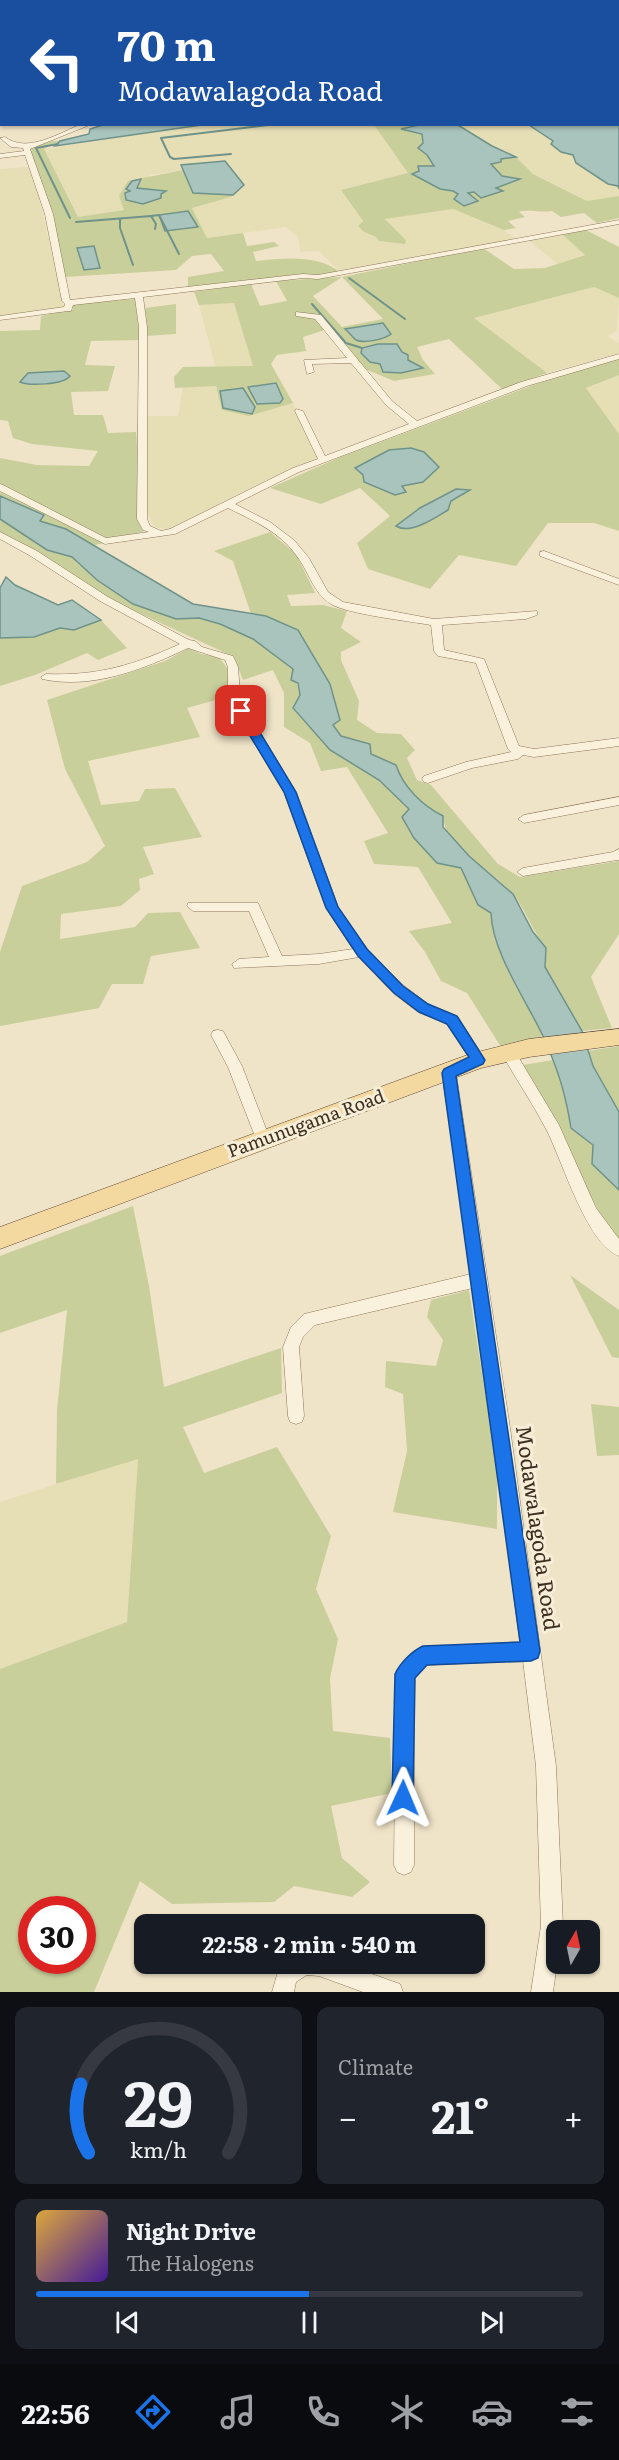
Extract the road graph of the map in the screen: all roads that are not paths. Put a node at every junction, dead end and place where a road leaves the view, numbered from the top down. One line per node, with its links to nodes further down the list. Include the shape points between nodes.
1 (84, 126): 3 (street)
2 (3, 138): 3 (street, via 13,146)
3 (28, 149): 4 (street); 7 (street, via 49,214)
4 (0, 156)
5 (619, 222): 6 (street, via 345,273)
6 (139, 296): 7 (street); 18 (street, via 143,327 142,519 146,528)
7 (69, 303): 9 (street, via 68,309)
8 (299, 314): 11 (street, via 318,317)
9 (0, 318)
10 (619, 356): 14 (street, via 524,384)
11 (353, 360): 12 (street, via 307,362); 14 (street, via 389,404)
12 (310, 372)
13 (298, 411): 15 (street)
14 (416, 425): 15 (street)
15 (323, 460): 17 (street)
16 (0, 487): 18 (street, via 105,541)
17 (230, 505): 18 (street, via 172,532); 23 (street, via 268,524 292,544 326,598 340,605)
18 (157, 532)
19 (0, 535): 24 (street, via 104,599)
20 (544, 554): 21 (street)
21 (619, 582)
22 (533, 613): 23 (street)
23 (434, 622): 27 (street, via 442,654 474,658 483,664 512,746)
24 (191, 643): 25 (street, via 113,675 77,680); 34 (street, via 229,658 241,711 290,792 332,908)
25 (46, 677)
26 (619, 742): 27 (street)
27 (519, 752): 28 (street)
28 (428, 779)
29 (619, 801): 30 (street)
30 (524, 819)
31 (619, 853): 32 (street)
32 (523, 872)
33 (193, 906): 35 (street, via 253,906)
34 (362, 952): 35 (street); 40 (street, via 423,1008 452,1020)
35 (278, 962): 36 (street)
36 (239, 964)
37 (218, 1035): 42 (street, via 235,1066)
38 (619, 1037): 39 (main road, Pamunugama Road)
39 (518, 1050): 40 (main road, Pamunugama Road); 44 (street, via 588,1204 609,1240)
40 (478, 1060): 41 (main road, Pamunugama Road)
41 (449, 1073): 42 (main road, Pamunugama Road); 45 (street, Modawalagoda Road)
42 (263, 1139): 43 (main road, Pamunugama Road)
43 (0, 1238)
44 (619, 1249)
45 (477, 1280): 46 (street, via 310,1318 297,1332 291,1347); 47 (street, Modawalagoda Road)
46 (297, 1416)
47 (531, 1651): 48 (street, via 423,1656 405,1674); 53 (street, Modawalagoda Road, via 547,1778 552,1926)
48 (404, 1865)
49 (290, 1974): 51 (street)
50 (343, 1974): 52 (street)
51 (282, 1992)
52 (392, 1992)
53 (542, 1992)

